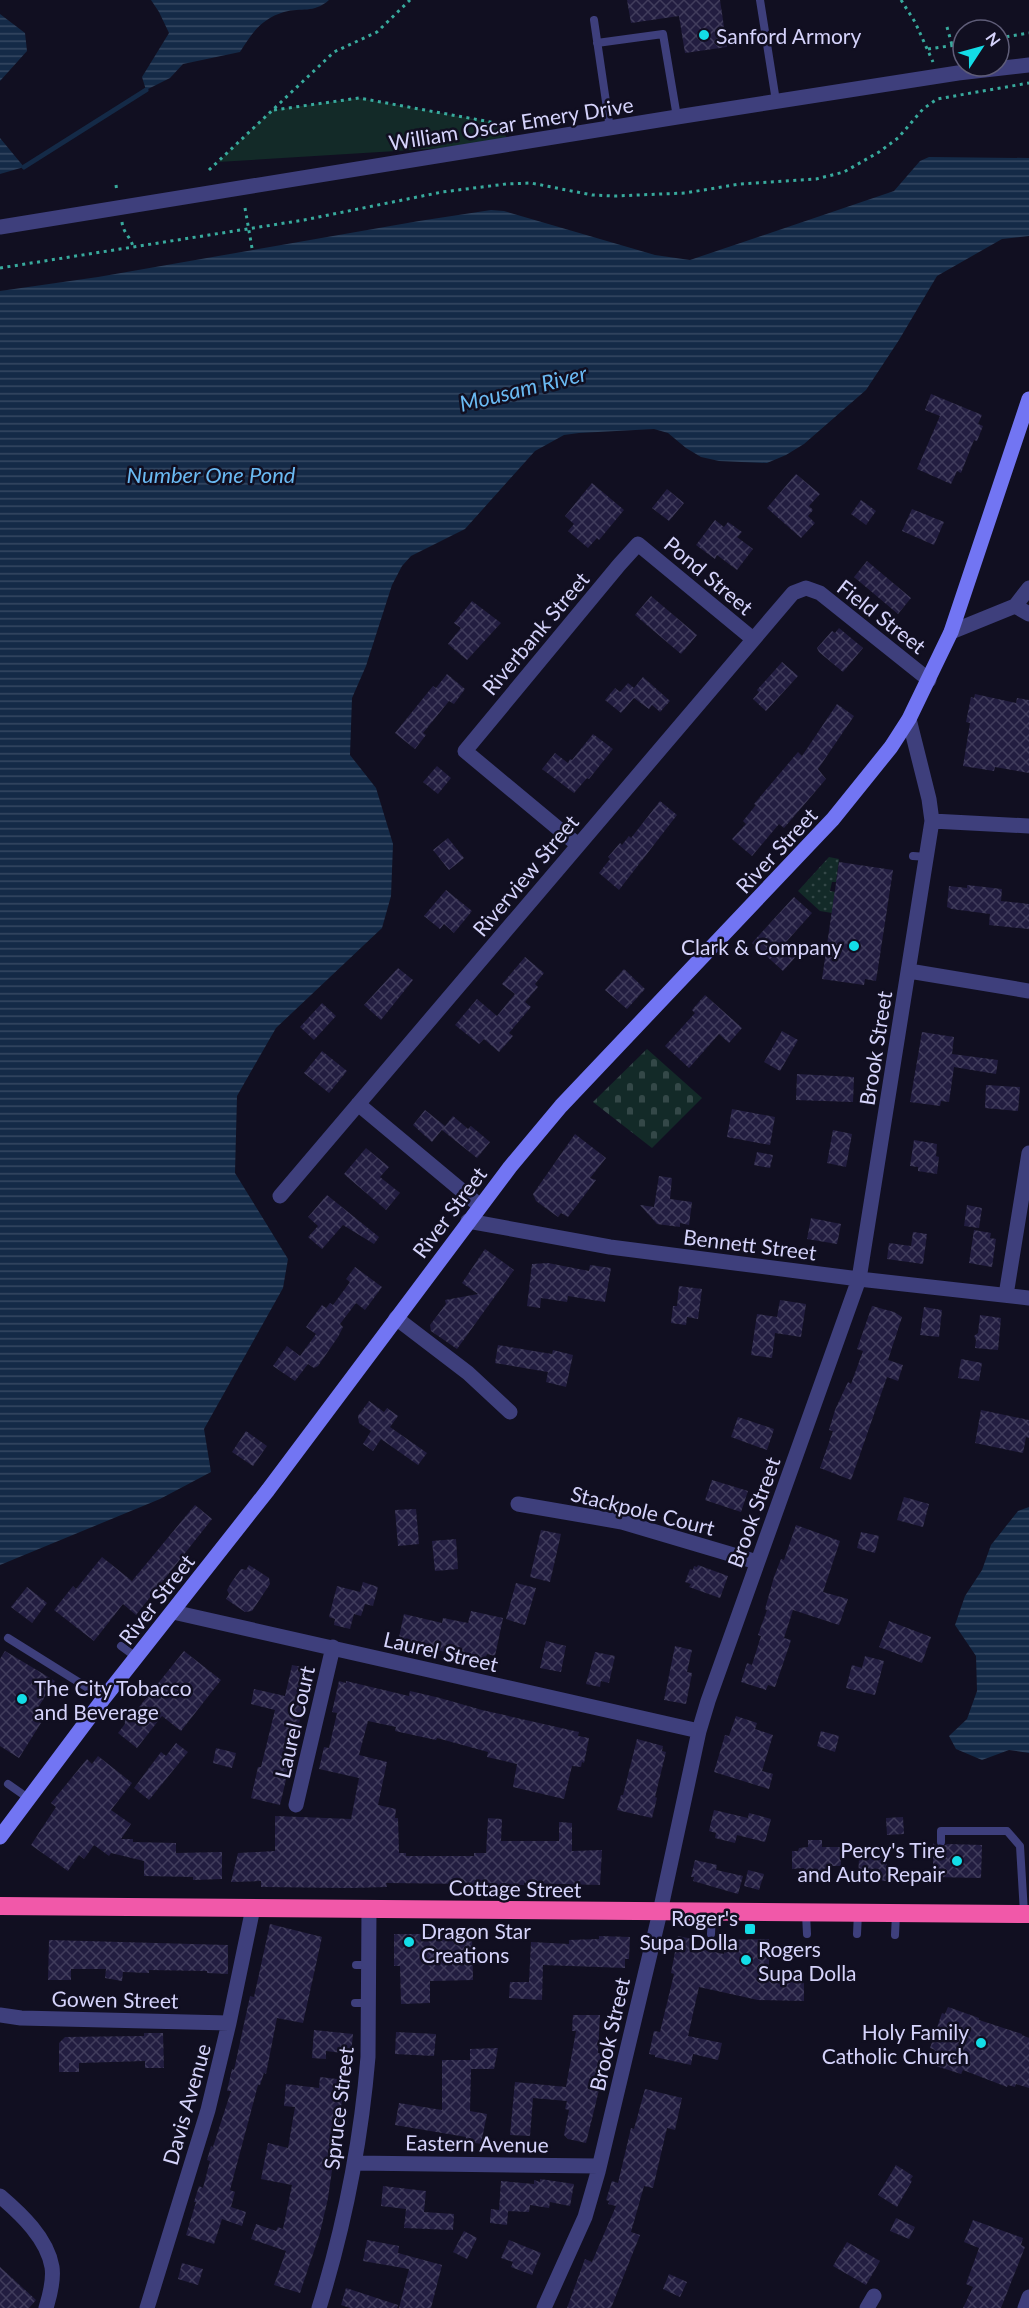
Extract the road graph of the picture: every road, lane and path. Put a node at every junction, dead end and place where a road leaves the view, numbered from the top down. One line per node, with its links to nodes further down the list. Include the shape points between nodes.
1 (410, 0): 16 (path, via 377,32 334,52)
2 (760, 0): 15 (lane)
3 (901, 0): 11 (path)
4 (594, 20): 9 (lane)
5 (946, 27): 8 (path)
6 (1029, 33): 7 (path)
7 (1011, 36)
8 (951, 42)
9 (597, 43): 17 (lane, via 663,34); 19 (lane)
10 (951, 45): 11 (path)
11 (928, 49): 13 (path)
12 (1029, 65): 13 (street, William Oscar Emery Drive)
13 (939, 76): 15 (street, William Oscar Emery Drive)
14 (1029, 83): 23 (path, via 937,99 898,138 872,156 844,172 816,179 615,196 519,183 442,192)
15 (776, 101): 17 (street, William Oscar Emery Drive)
16 (272, 110): 18 (path, via 359,98); 20 (path)
17 (677, 117): 19 (street, William Oscar Emery Drive)
18 (496, 123)
19 (610, 129): 22 (street, William Oscar Emery Drive)
20 (209, 170)
21 (245, 208): 23 (path)
22 (0, 227)
23 (249, 228): 24 (path); 25 (path)
24 (252, 248)
25 (0, 268)
26 (1029, 399): 32 (street, River Street)
27 (638, 544): 33 (street, Pond Street); 38 (street, Riverbank Street, via 465,751)
28 (806, 588): 33 (street, Riverview Street, via 793,593); 34 (street, Field Street, via 820,593)
29 (1029, 588): 30 (street)
30 (1015, 606): 31 (street); 32 (street)
31 (1029, 614)
32 (951, 632): 34 (street, River Street)
33 (753, 639): 38 (street, Riverview Street)
34 (929, 680): 35 (street, River Street)
35 (909, 719): 36 (street, Brook Street); 44 (street, River Street, via 873,772 833,819 561,1106)
36 (932, 821): 37 (street); 39 (street, Brook Street, via 920,856)
37 (1029, 826)
38 (578, 845): 41 (street, Riverview Street)
39 (909, 971): 40 (street); 46 (street, Brook Street)
40 (1029, 991)
41 (358, 1104): 43 (street, Riverview Street); 44 (street)
42 (1029, 1153): 47 (street)
43 (280, 1196)
44 (479, 1205): 45 (street, River Street)
45 (468, 1221): 46 (street, Bennett Street, via 610,1247); 49 (street, River Street)
46 (859, 1280): 47 (street, Bennett Street); 52 (street, Brook Street)
47 (1006, 1295): 48 (street, Bennett Street)
48 (1029, 1298)
49 (396, 1318): 50 (street, via 468,1373); 53 (street, River Street)
50 (510, 1412)
51 (518, 1504): 52 (street, Stackpole Court, via 622,1522)
52 (757, 1562): 59 (street, Brook Street)
53 (173, 1611): 56 (street, Laurel Street); 57 (street, River Street)
54 (8, 1638): 58 (lane)
55 (121, 1646): 57 (lane)
56 (333, 1647): 59 (street, Laurel Street); 62 (street, Laurel Court)
57 (136, 1657): 58 (street, River Street)
58 (104, 1698): 61 (street, River Street)
59 (699, 1731): 72 (street, Brook Street)
60 (8, 1784): 61 (lane)
61 (28, 1798): 65 (street, River Street)
62 (296, 1805)
63 (952, 1831): 64 (lane); 66 (lane, via 941,1831); 67 (lane)
64 (963, 1831): 68 (lane); 77 (lane, via 1007,1831 1020,1846)
65 (0, 1837)
66 (941, 1842)
67 (952, 1842)
68 (963, 1842)
69 (0, 1906): 70 (highway, Cottage Street)
70 (253, 1908): 71 (highway, Cottage Street); 83 (street, Davis Avenue)
71 (369, 1909): 72 (highway, Cottage Street); 84 (street, Spruce Street, via 362,1965 368,2057)
72 (660, 1912): 73 (highway, Cottage Street); 85 (street, Brook Street)
73 (712, 1912): 75 (highway, Cottage Street); 78 (lane)
74 (858, 1913): 75 (highway, Cottage Street); 76 (highway, Cottage Street); 80 (lane)
75 (806, 1914): 79 (lane)
76 (896, 1914): 77 (highway, Cottage Street); 81 (lane)
77 (1027, 1914)
78 (711, 1934)
79 (807, 1934)
80 (857, 1934)
81 (895, 1935)
82 (0, 2015): 83 (street, Gowen Street)
83 (229, 2023): 89 (street, Davis Avenue, via 208,2110)
84 (354, 2163): 85 (street, Eastern Avenue); 90 (street, Spruce Street)
85 (599, 2166): 91 (street, Brook Street, via 585,2217)
86 (0, 2196): 88 (street, via 27,2220 48,2256 52,2282)
87 (1029, 2297): 92 (street)
88 (46, 2308)
89 (147, 2308)
90 (319, 2308)
91 (544, 2308)
92 (1024, 2308)

